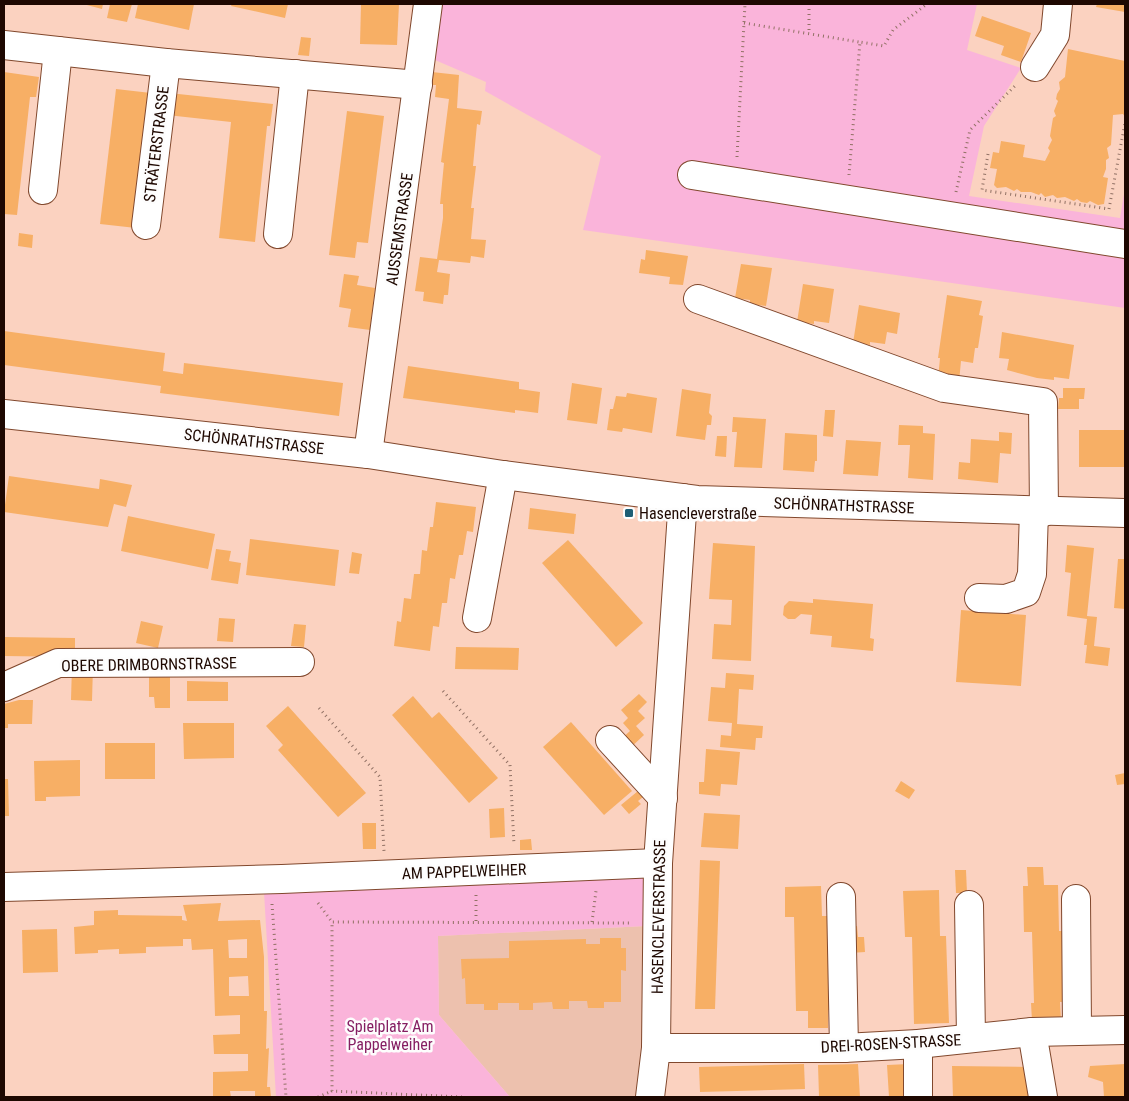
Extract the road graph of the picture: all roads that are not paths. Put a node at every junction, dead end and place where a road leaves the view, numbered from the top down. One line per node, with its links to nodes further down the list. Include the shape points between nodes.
1 (428, 4): 8 (street, AUSSEMSTRASSE)
2 (1058, 4): 6 (street, via 1056,35)
3 (4, 45): 4 (street, STRÄTERSTRASSE)
4 (58, 51): 5 (street, STRÄTERSTRASSE); 10 (street)
5 (166, 63): 7 (street, STRÄTERSTRASSE); 11 (street, STRÄTERSTRASSE)
6 (1035, 67)
7 (295, 74): 8 (street, STRÄTERSTRASSE); 12 (street)
8 (418, 85): 16 (street, AUSSEMSTRASSE)
9 (692, 176): 13 (street)
10 (43, 190)
11 (146, 225)
12 (278, 234)
13 (1125, 244)
14 (698, 299): 19 (street, via 944,388 1043,402)
15 (4, 414): 16 (street, SCHÖNRATHSTRASSE)
16 (368, 454): 17 (street, SCHÖNRATHSTRASSE)
17 (503, 475): 18 (street, SCHÖNRATHSTRASSE); 22 (street)
18 (684, 498): 19 (street, SCHÖNRATHSTRASSE); 26 (street, HASENCLEVERSTRASSE)
19 (1039, 511): 20 (street, SCHÖNRATHSTRASSE); 21 (street, via 1032,574 1026,592 1006,599)
20 (1125, 513)
21 (979, 598)
22 (477, 618)
23 (300, 662): 24 (street, OBERE DRIMBORNSTRASSE, via 58,663)
24 (4, 687)
25 (610, 740): 26 (street)
26 (663, 798): 27 (street, HASENCLEVERSTRASSE)
27 (658, 863): 28 (street, AM PAPPELWEIHER); 37 (street, HASENCLEVERSTRASSE)
28 (4, 886)
29 (841, 897): 38 (street)
30 (1076, 899): 32 (street)
31 (969, 905): 35 (street)
32 (1077, 1030): 33 (street, DREI-ROSEN-STRASSE); 34 (street, DREI-ROSEN-STRASSE)
33 (1125, 1030)
34 (1032, 1032): 35 (street, DREI-ROSEN-STRASSE); 41 (street)
35 (970, 1038): 36 (street, DREI-ROSEN-STRASSE)
36 (918, 1044): 38 (street, DREI-ROSEN-STRASSE); 40 (street)
37 (656, 1048): 38 (street, DREI-ROSEN-STRASSE); 39 (street, HASENCLEVERSTRASSE)
38 (844, 1048)
39 (650, 1097)
40 (918, 1097)
41 (1043, 1097)

